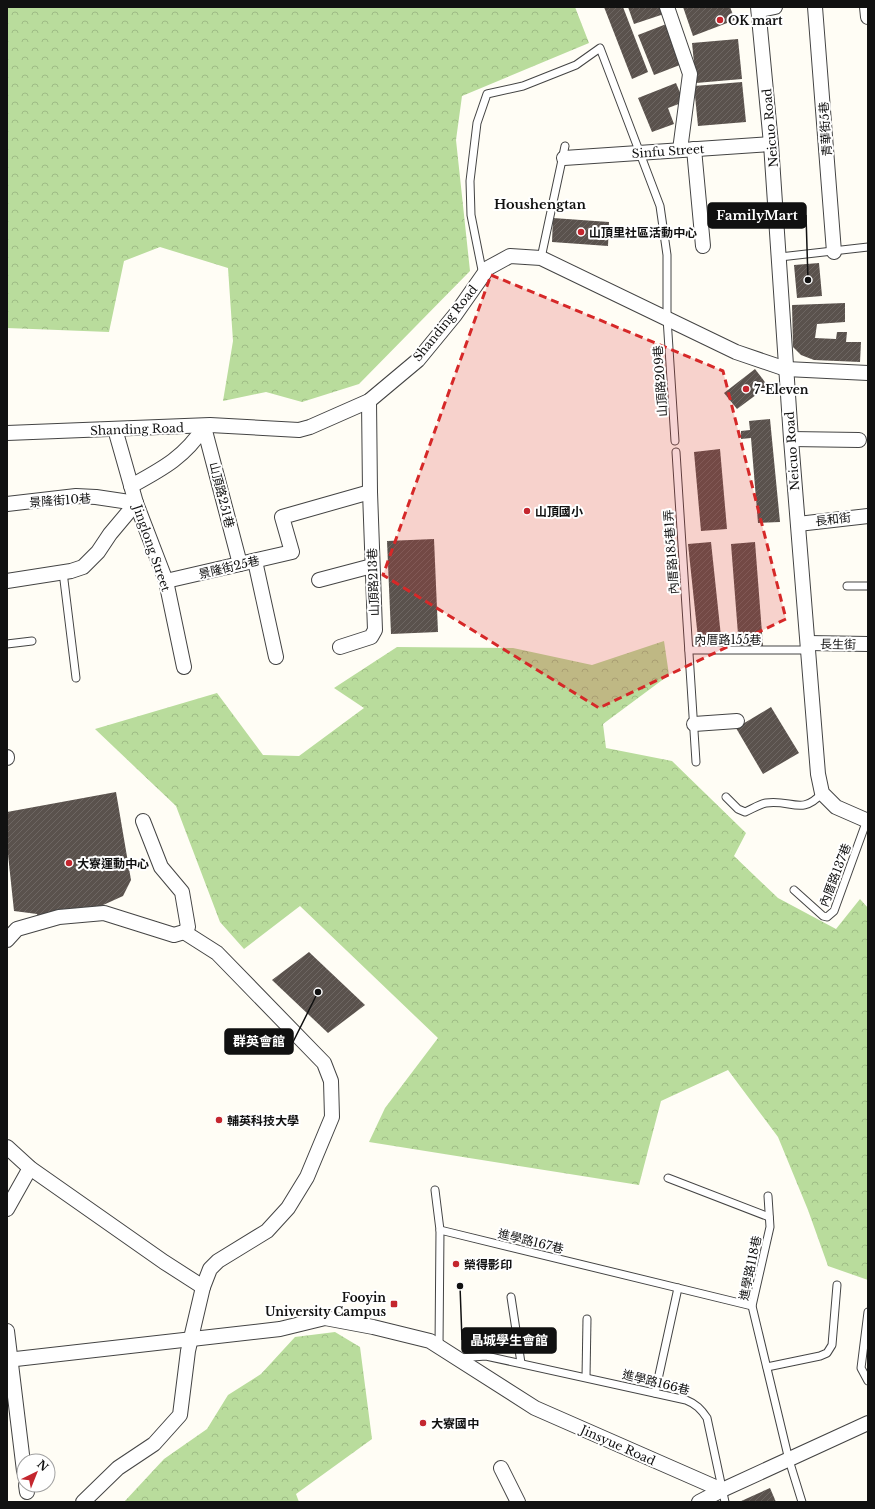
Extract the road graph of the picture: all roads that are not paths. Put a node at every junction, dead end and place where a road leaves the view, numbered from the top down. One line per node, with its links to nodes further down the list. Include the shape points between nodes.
1 (668, 7): 8 (street, via 690,74)
2 (775, 7): 5 (street)
3 (815, 7): 13 (street, 青華街5巷)
4 (867, 7): 6 (street)
5 (759, 8): 7 (street, Neicuo Road)
6 (868, 17)
7 (771, 144): 8 (street, Sinfu Street); 14 (street, Neicuo Road)
8 (687, 150): 10 (street, Sinfu Street); 11 (street)
9 (565, 152): 10 (street, Sinfu Street); 15 (lane)
10 (639, 154): 16 (lane, 山頂路209巷, via 600,48 576,65 523,86 487,94 477,123 470,181 471,215); 17 (lane, 山頂路209巷, via 660,206 667,255)
11 (703, 246)
12 (868, 247): 13 (lane)
13 (834, 252): 14 (lane)
14 (780, 257): 18 (street, Neicuo Road)
15 (541, 258): 16 (street, Shanding Road, via 510,256 488,268); 17 (street, Shanding Road)
16 (483, 275): 20 (street, Shanding Road, via 455,315 418,360)
17 (667, 318): 18 (street, Shanding Road, via 736,352); 26 (lane, 山頂路209巷)
18 (786, 369): 19 (street, Shanding Road); 24 (street, Neicuo Road)
19 (868, 373)
20 (369, 401): 21 (street, Shanding Road, via 299,430 210,425); 29 (street, 山頂路213巷)
21 (204, 427): 22 (street, Shanding Road); 28 (street, via 196,439 170,465); 35 (street, 山頂路251巷)
22 (115, 429): 23 (street, Shanding Road); 28 (street, Jinglong Street)
23 (7, 433)
24 (791, 439): 25 (street); 33 (street, Neicuo Road)
25 (859, 440)
26 (675, 442)
27 (676, 452): 48 (lane, 內厝路185巷1弄)
28 (131, 486): 30 (street, Jinglong Street)
29 (370, 492): 34 (street, 景隆街25巷, via 282,517 292,552); 36 (street, 山頂路213巷)
30 (136, 503): 31 (street, 景隆街10巷, via 76,496); 37 (street, via 91,561 83,567); 40 (street, Jinglong Street)
31 (7, 504)
32 (868, 516): 33 (street, 長和街)
33 (798, 524): 47 (street, Neicuo Road)
34 (255, 561): 35 (street, 景隆街25巷); 49 (street)
35 (240, 564): 40 (street, 景隆街25巷)
36 (372, 566): 38 (street); 46 (street, 山頂路213巷, via 374,635)
37 (63, 572): 39 (street); 51 (lane)
38 (319, 580)
39 (7, 581)
40 (166, 581): 50 (street, Jinglong Street)
41 (847, 586): 42 (lane)
42 (868, 586)
43 (32, 640): 44 (lane)
44 (7, 644)
45 (868, 644): 47 (street, 長生街)
46 (340, 647)
47 (808, 647): 48 (lane, 內厝路155巷); 55 (street, Neicuo Road, via 818,774)
48 (689, 650): 53 (lane, 內厝路155巷)
49 (276, 657)
50 (184, 668)
51 (76, 678)
52 (737, 721): 53 (street)
53 (694, 724): 54 (lane, 內厝路155巷)
54 (696, 762)
55 (822, 793): 56 (lane, via 808,806 765,803 746,812 738,809); 57 (street, via 836,807)
56 (726, 797)
57 (868, 820): 59 (lane, 內厝路137巷, via 831,915 823,916)
58 (144, 821): 60 (street, via 161,867 182,892 188,927)
59 (794, 890)
60 (184, 932): 61 (street, via 174,935 104,913 59,917 17,929); 71 (street, via 218,953 324,1062 331,1081 332,1116 307,1177 288,1208 267,1231 218,1261 210,1269)
61 (7, 940)
62 (7, 1146): 63 (street)
63 (30, 1168): 67 (street); 71 (street)
64 (668, 1178): 68 (lane)
65 (435, 1190): 69 (lane)
66 (768, 1196): 68 (lane, 進學路118巷)
67 (7, 1209)
68 (769, 1217): 74 (lane, 進學路118巷, via 770,1227)
69 (440, 1230): 72 (lane, 進學路167巷); 79 (lane)
70 (837, 1285): 83 (lane, via 832,1344 827,1353)
71 (203, 1287): 78 (street)
72 (678, 1288): 74 (lane); 86 (lane)
73 (511, 1297): 82 (lane)
74 (752, 1306): 83 (lane, 進學路118巷)
75 (868, 1312): 85 (lane, via 861,1368)
76 (587, 1319): 84 (lane)
77 (7, 1331): 81 (street)
78 (191, 1338): 79 (street, Jinsyue Road, via 280,1329 325,1318 430,1341); 81 (street, Jinsyue Road); 92 (street, via 180,1414 154,1444 118,1468)
79 (439, 1347): 80 (street, Jinsyue Road)
80 (457, 1358): 82 (lane, 進學路166巷, via 486,1356); 91 (street, Jinsyue Road, via 535,1408)
81 (8, 1360): 88 (street)
82 (521, 1363): 84 (lane, 進學路166巷)
83 (767, 1367): 89 (lane, 進學路118巷)
84 (586, 1377): 86 (lane, 進學路166巷)
85 (868, 1381)
86 (655, 1393): 91 (lane, 進學路166巷, via 686,1400 701,1409 707,1418)
87 (868, 1423): 89 (street)
88 (21, 1453)
89 (789, 1460): 91 (street); 95 (lane, 進學路118巷)
90 (501, 1468): 93 (street)
91 (724, 1496): 94 (street)
92 (83, 1502)
93 (518, 1502)
94 (699, 1502)
95 (802, 1502)

